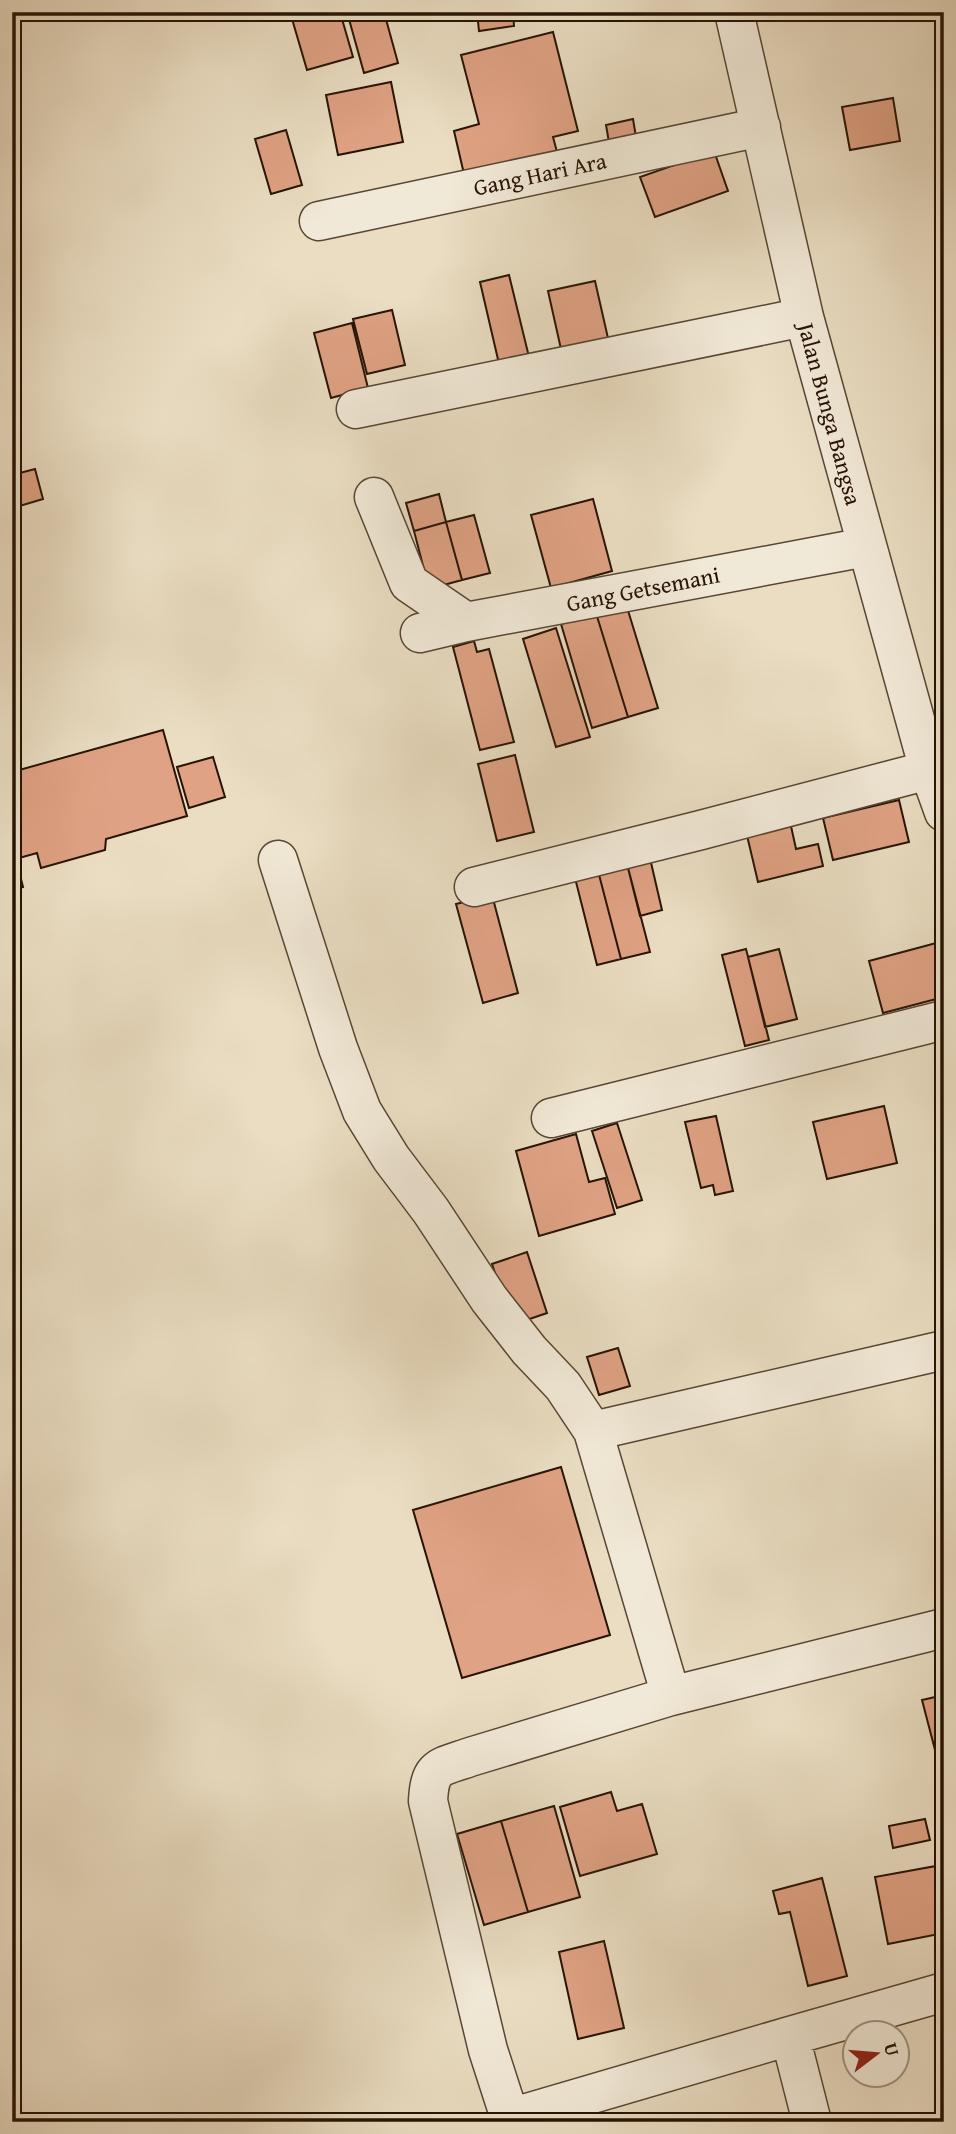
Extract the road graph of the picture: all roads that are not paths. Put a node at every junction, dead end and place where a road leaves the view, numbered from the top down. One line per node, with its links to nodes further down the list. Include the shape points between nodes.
1 (734, 12): 2 (street, Jalan Bunga Bangsa)
2 (761, 127): 3 (street, Gang Hari Ara); 4 (street, Jalan Bunga Bangsa)
3 (319, 221)
4 (804, 317): 5 (street); 7 (street, Jalan Bunga Bangsa)
5 (356, 410)
6 (374, 497): 8 (street, via 409,583)
7 (866, 547): 8 (street, Gang Getsemani); 10 (street, Jalan Bunga Bangsa)
8 (466, 622): 9 (street, Gang Getsemani)
9 (420, 633)
10 (929, 770): 11 (street, Jalan Bunga Bangsa); 13 (street)
11 (943, 810)
12 (278, 860): 17 (street, via 362,1111 489,1299 563,1386)
13 (474, 887)
14 (944, 1020): 15 (street)
15 (551, 1118)
16 (944, 1350): 17 (street)
17 (593, 1431): 19 (street)
18 (944, 1628): 19 (street)
19 (671, 1696): 22 (street, via 470,1757 439,1768 429,1780 428,1801 488,2050)
20 (944, 1992): 21 (street)
21 (790, 2036): 22 (street); 23 (street)
22 (510, 2120)
23 (812, 2122)

